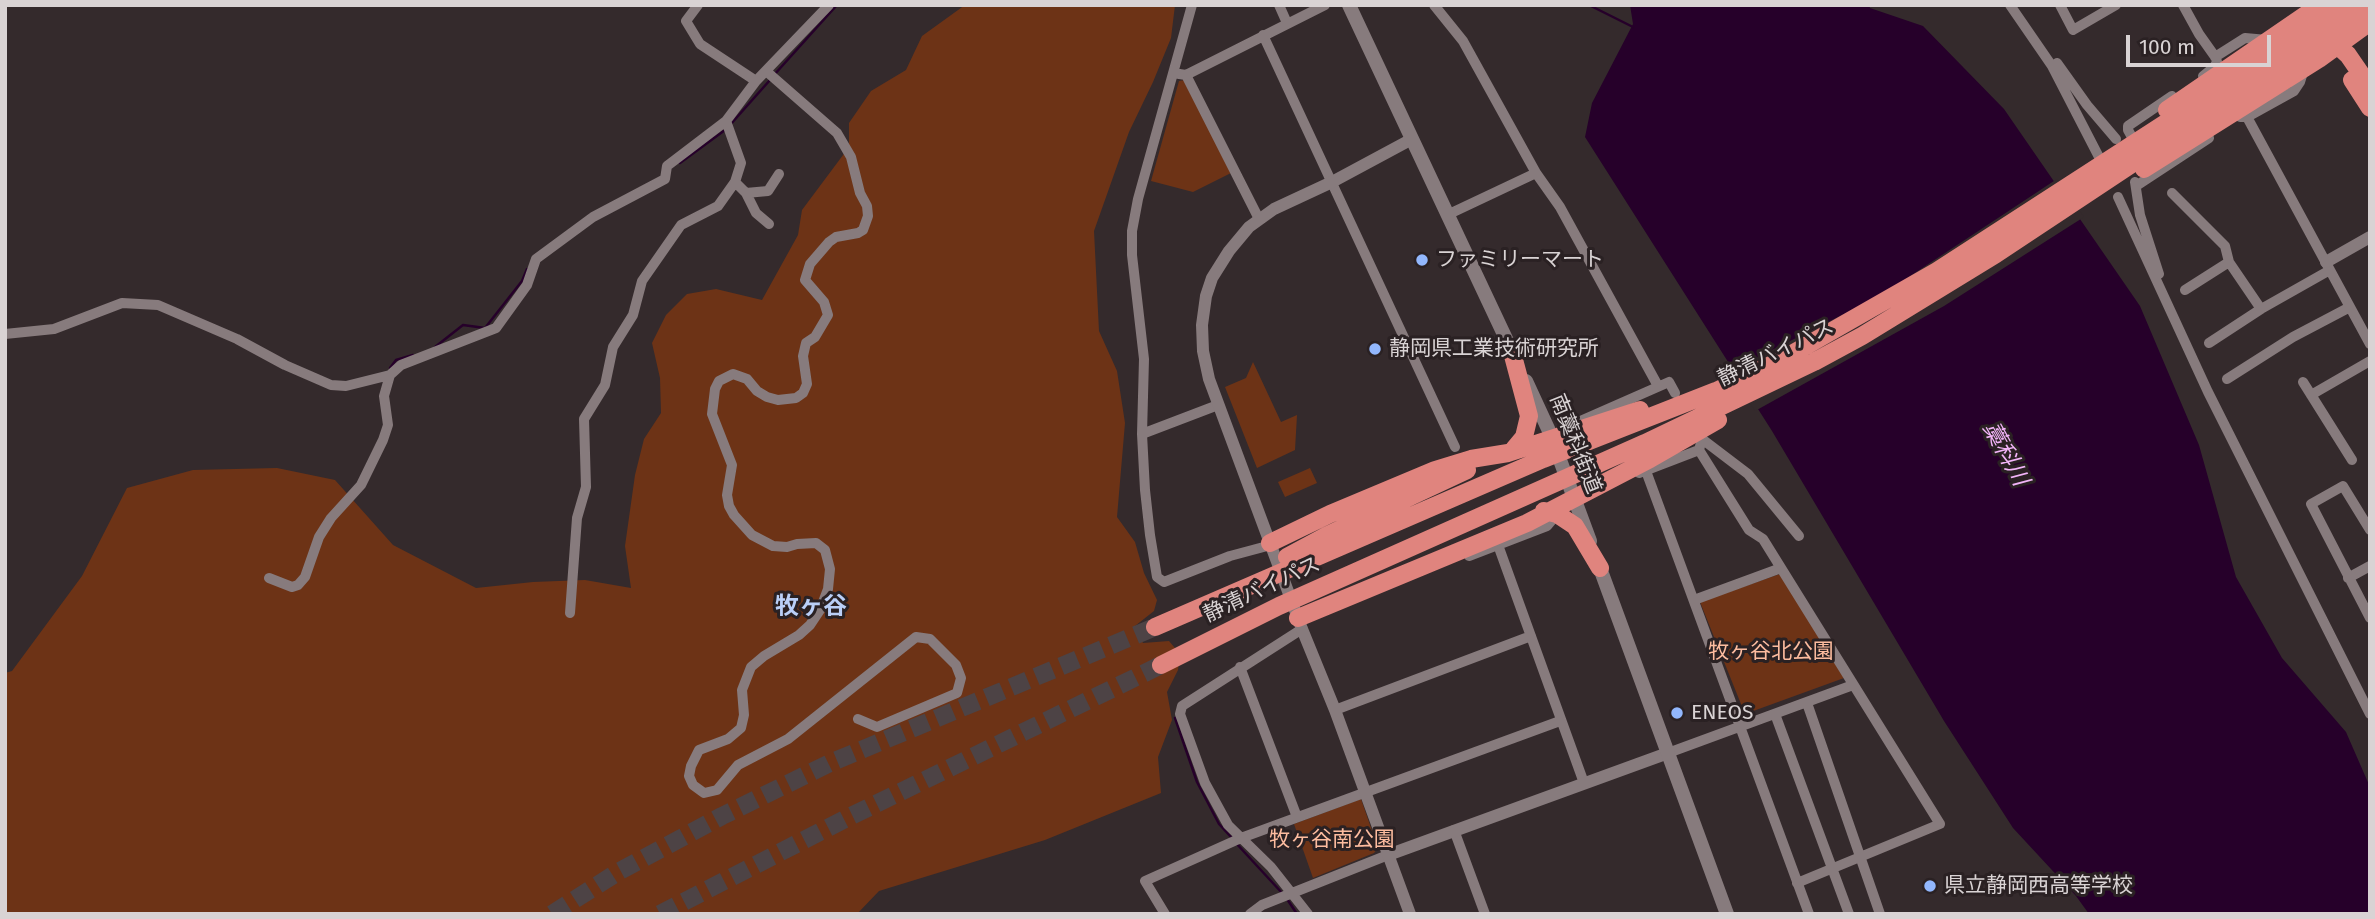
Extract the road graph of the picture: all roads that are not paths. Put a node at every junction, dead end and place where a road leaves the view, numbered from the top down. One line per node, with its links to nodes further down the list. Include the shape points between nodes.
1 (698, 5): 26 (street, via 685,21 700,44)
2 (829, 5): 23 (street)
3 (1192, 5): 24 (street)
4 (1279, 5): 16 (street)
5 (1325, 5): 16 (street)
6 (1349, 5): 32 (main road, 南藁科街道)
7 (1434, 5): 34 (street, via 1463,41)
8 (2010, 5): 17 (street)
9 (2060, 5): 10 (street, via 2073,30)
10 (2116, 5)
11 (2183, 5): 21 (street)
12 (2348, 5): 45 (highway, 静清バイパス)
13 (2315, 6): 19 (highway); 20 (highway)
14 (2370, 6): 47 (highway, 静清バイパス)
15 (2370, 22): 20 (highway)
16 (1287, 23): 18 (street)
17 (2032, 34): 31 (street); 33 (street)
18 (1263, 36): 25 (street); 38 (street)
19 (2267, 40): 21 (street, via 2245,38); 45 (highway)
20 (2337, 45): 22 (highway); 27 (highway); 28 (highway, via 2339,61)
21 (2215, 57): 36 (street, via 2217,62 2210,71 2128,126)
22 (2304, 68): 29 (street, via 2294,91); 47 (highway, via 2107,192)
23 (767, 72): 26 (street); 104 (street, via 836,134 851,157 868,216 863,230 836,237 810,264 805,280 824,302 828,316 806,343 803,393 778,400 733,374 719,381 712,414 732,465 727,495 734,515 752,535 774,546 816,543 825,550 830,569 828,589 810,625 751,667 742,690 741,728 728,739 699,750 689,776 704,793 717,790 738,765 788,739 916,637 930,639 956,665 961,678 957,693 877,727)
24 (1173, 73): 25 (street); 69 (street, via 1132,231 1144,359)
25 (1186, 75): 43 (street)
26 (756, 81): 30 (street)
27 (2370, 87)
28 (2370, 108)
29 (2247, 117): 36 (street); 49 (street)
30 (726, 121): 37 (street, via 741,163); 61 (street, via 667,166 665,179 593,217 536,259 527,285 496,328 401,365)
31 (2116, 138)
32 (1412, 139): 38 (street); 42 (main road, 南藁科街道)
33 (2100, 159)
34 (1536, 173): 42 (street); 64 (street, via 1560,207)
35 (779, 174): 39 (street, via 768,191)
36 (2154, 175): 51 (street, via 2135,184)
37 (735, 182): 39 (street); 90 (street, via 718,206 681,225 642,281 633,315 613,347 605,385 584,419 586,487 577,518)
38 (1332, 182): 43 (street); 70 (street)
39 (746, 193): 44 (street, via 756,214)
40 (2172, 193): 48 (street, via 2225,246)
41 (2118, 197): 51 (street)
42 (1447, 215): 58 (main road, 南藁科街道)
43 (1259, 219): 67 (street, via 1219,265 1206,296 1203,351)
44 (769, 224)
45 (1990, 236): 55 (highway, 静清バイパス)
46 (2370, 237): 49 (street)
47 (1996, 254): 60 (highway, 静清バイパス)
48 (2230, 262): 50 (street); 53 (street)
49 (2328, 266): 52 (street); 53 (street)
50 (2185, 290)
51 (2166, 304): 103 (street)
52 (2350, 307): 57 (street); 62 (street)
53 (2261, 309): 56 (street)
54 (5, 334): 61 (street, via 54,329 122,303 158,305 331,385)
55 (1809, 343): 80 (highway, via 1667,401 1508,453 1435,470); 91 (highway, 静清バイパス, via 1716,391 1543,458)
56 (2209, 343)
57 (2370, 344)
58 (1512, 352): 68 (main road, 南藁科街道); 71 (highway, via 1529,416 1524,437)
59 (2370, 361): 66 (street)
60 (1814, 362): 87 (highway, via 1562,506); 96 (highway, 静清バイパス)
61 (390, 375): 85 (street, via 384,396 388,425 361,485 319,537 298,585)
62 (2227, 379)
63 (2303, 382): 66 (street)
64 (1658, 386): 65 (street, via 1669,382); 68 (street)
65 (1675, 393)
66 (2311, 395): 73 (street)
67 (1218, 405): 69 (street); 80 (street)
68 (1550, 433): 71 (highway); 75 (main road, 南藁科街道)
69 (1142, 434): 80 (street, via 1150,535 1160,580)
70 (1455, 447)
71 (1514, 449): 91 (highway, via 1354,522)
72 (1699, 450): 74 (street); 79 (street, via 1702,439 1736,463); 84 (street, via 1749,530 1763,539)
73 (2352, 460)
74 (1646, 471): 75 (street); 88 (street)
75 (1574, 495): 76 (highway); 83 (main road, 南藁科街道)
76 (1534, 511): 77 (highway); 87 (highway)
77 (1557, 514): 81 (street, via 1548,526); 83 (highway, via 1575,526)
78 (2370, 530): 86 (street, via 2343,486 2311,504)
79 (1799, 536)
80 (1271, 544): 93 (street)
81 (1498, 545): 89 (street, via 1360,600); 95 (street)
82 (2370, 566): 86 (street)
83 (1600, 568): 107 (main road, 南藁科街道)
84 (1781, 568): 88 (street); 99 (street)
85 (269, 578)
86 (2348, 578): 92 (street)
87 (1372, 582): 89 (highway); 96 (highway, via 1299,604)
88 (1694, 600): 106 (street)
89 (1343, 601): 93 (highway)
90 (570, 613)
91 (1183, 614): 94 (highway, 静清バイパス)
92 (2370, 618)
93 (1300, 623): 98 (street); 101 (street)
94 (1155, 627)
95 (1531, 636): 101 (street); 105 (street)
96 (1196, 647): 97 (highway, 静清バイパス)
97 (1161, 665)
98 (1240, 667): 110 (street); 112 (street, via 1182,706 1180,714 1205,783 1228,825)
99 (1853, 685): 100 (street); 114 (street, via 1940,824)
100 (1807, 703): 102 (street); 114 (street)
101 (1335, 710): 109 (street)
102 (1775, 714): 106 (street); 115 (street)
103 (2370, 714)
104 (858, 719)
105 (1560, 721): 108 (street); 109 (street)
106 (1741, 726): 107 (street); 116 (street)
107 (1668, 753): 108 (street); 123 (main road, 南藁科街道)
108 (1584, 783): 111 (street)
109 (1366, 792): 110 (street); 113 (street)
110 (1297, 817): 112 (street)
111 (1454, 830): 113 (street); 122 (street)
112 (1241, 838): 117 (street); 118 (street, via 1145,881)
113 (1388, 855): 117 (street); 121 (street)
114 (1861, 856): 115 (street); 126 (street)
115 (1832, 869): 116 (street); 125 (street)
116 (1797, 883): 124 (street)
117 (1293, 893): 119 (street); 120 (street)
118 (1165, 914)
119 (1250, 914)
120 (1308, 914)
121 (1410, 914)
122 (1485, 914)
123 (1727, 914)
124 (1809, 914)
125 (1849, 914)
126 (1880, 914)

